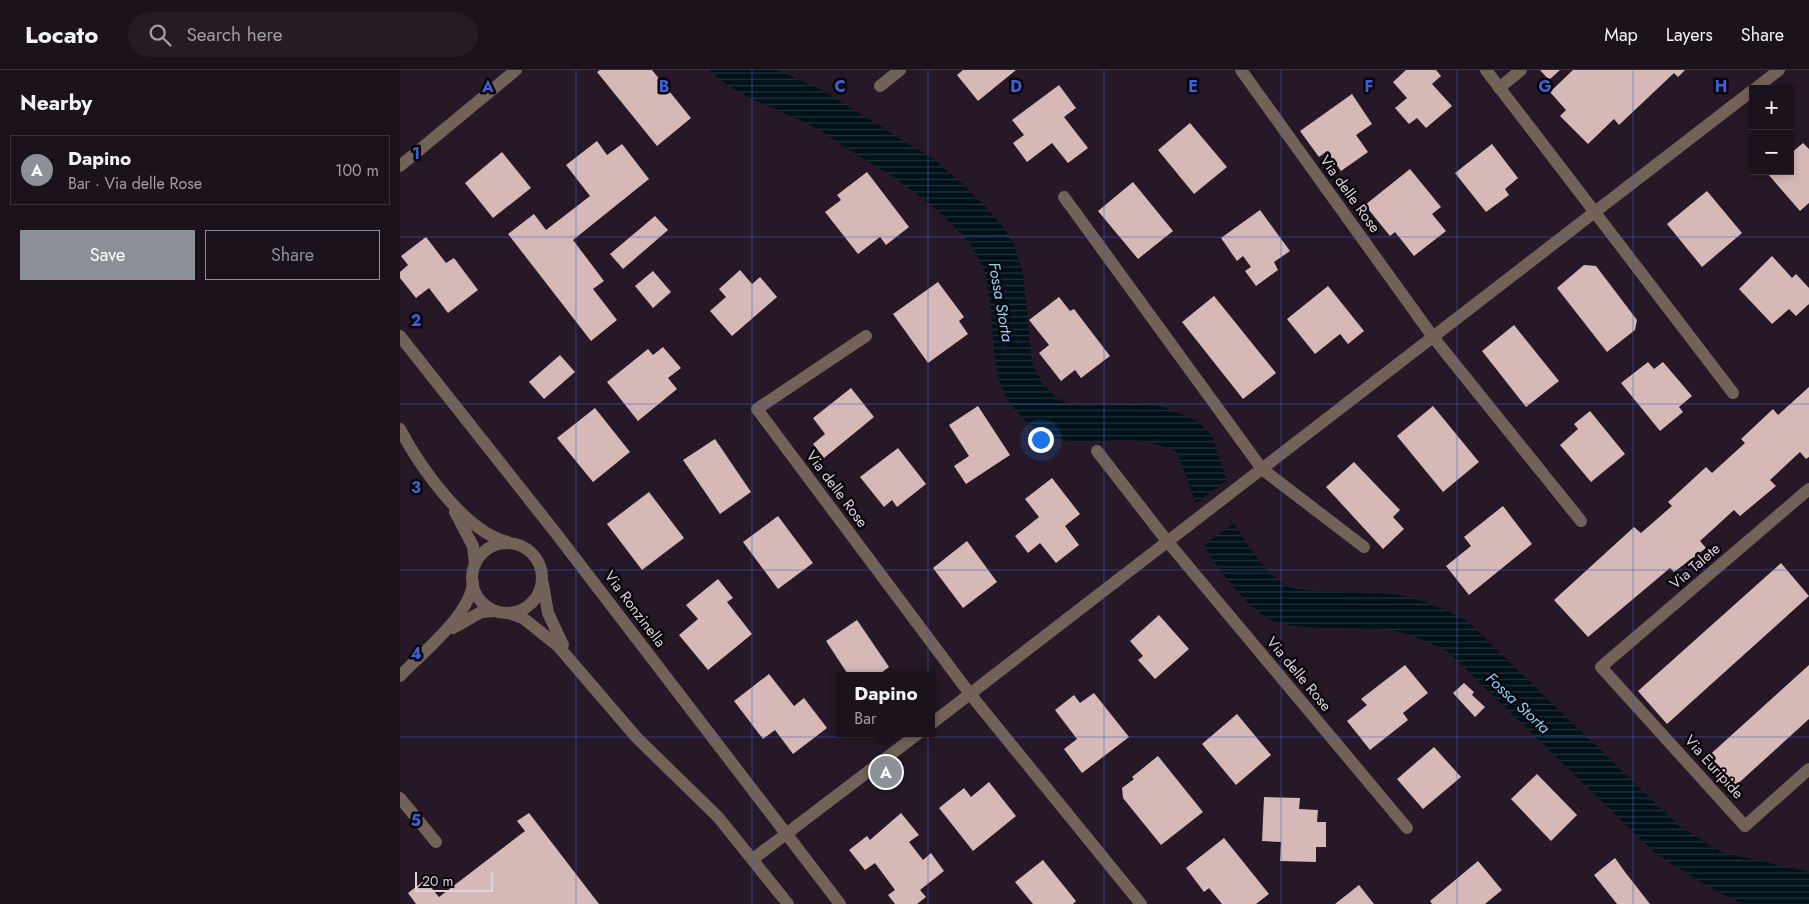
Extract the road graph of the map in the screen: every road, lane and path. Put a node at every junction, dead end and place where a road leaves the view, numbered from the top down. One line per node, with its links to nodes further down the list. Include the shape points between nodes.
1 (516, 70): 11 (street)
2 (900, 70): 8 (street)
3 (1241, 70): 16 (street, Via delle Rose)
4 (1486, 70): 9 (street)
5 (1521, 70): 9 (street)
6 (1779, 70): 7 (street)
7 (1760, 85)
8 (880, 86)
9 (1500, 88): 13 (street)
10 (1749, 94): 13 (street)
11 (400, 166)
12 (1064, 197): 20 (street)
13 (1595, 212): 16 (street); 17 (street)
14 (400, 336): 41 (street, Via Ronzinella, via 556,532)
15 (866, 336): 35 (street, Via delle Rose, via 756,409)
16 (1433, 336): 20 (street); 23 (street, Via delle Rose)
17 (1733, 393)
18 (400, 429): 21 (street)
19 (1097, 451): 24 (street, Via delle Rose)
20 (1262, 469): 24 (street); 26 (street)
21 (440, 488): 25 (street, via 475,524 495,538); 27 (street, via 469,536)
22 (1809, 489): 33 (street, Via Talete)
23 (1581, 521)
24 (1167, 541): 35 (street); 40 (street, Via delle Rose)
25 (511, 543): 27 (street, via 487,549); 28 (street, via 534,555)
26 (1364, 547)
27 (475, 564): 29 (street)
28 (542, 577): 30 (street, via 540,589 532,602 523,609); 32 (street, via 551,622)
29 (473, 582): 30 (street, via 480,600); 31 (street, via 457,616)
30 (503, 612): 31 (street, via 487,610 471,616); 32 (street, via 520,616 536,627)
31 (423, 652): 34 (street)
32 (573, 663): 43 (street, via 637,738 718,817)
33 (1601, 667): 38 (street, Via Euripide, via 1745,826)
34 (400, 676)
35 (970, 694): 36 (street); 46 (street, Via delle Rose)
36 (935, 721)
37 (914, 737): 41 (street)
38 (1809, 770)
39 (400, 798): 42 (street)
40 (1406, 828)
41 (787, 834): 43 (street); 45 (street, Via Ronzinella)
42 (436, 842)
43 (754, 859): 44 (street)
44 (788, 904)
45 (840, 904)
46 (1141, 904)

